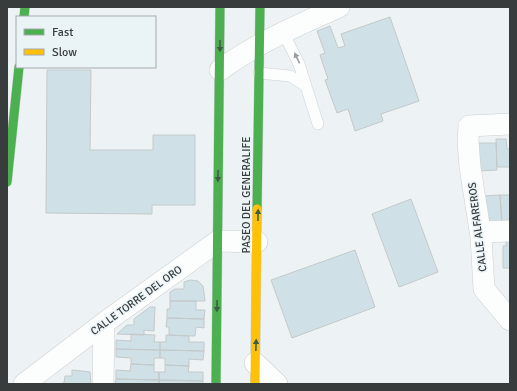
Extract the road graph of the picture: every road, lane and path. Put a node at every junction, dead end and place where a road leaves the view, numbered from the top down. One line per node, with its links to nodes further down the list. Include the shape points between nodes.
1 (220, 7): 7 (street, one-way to 7)
2 (260, 7): 5 (street, PASEO DEL GENERALIFE)
3 (339, 7): 4 (street)
4 (283, 32): 5 (street); 9 (lane, one-way to 4, via 299,64)
5 (259, 44): 7 (street); 8 (street, PASEO DEL GENERALIFE)
6 (19, 68): 12 (street)
7 (220, 70): 15 (street, one-way to 15)
8 (259, 73): 9 (lane, via 290,76); 16 (street, PASEO DEL GENERALIFE, one-way to 8)
9 (306, 86): 10 (lane)
10 (318, 124)
11 (510, 124): 14 (street, CALLE ALFAREROS, via 469,126 470,166)
12 (7, 182)
13 (510, 231): 14 (street)
14 (480, 232): 17 (street, CALLE ALFAREROS, via 484,290)
15 (218, 241): 16 (street); 18 (street, CALLE TORRE DEL ORO); 22 (street, one-way to 22)
16 (257, 242): 19 (street, PASEO DEL GENERALIFE, one-way to 16)
17 (510, 320)
18 (104, 323): 20 (street, CALLE TORRE DEL ORO); 21 (street)
19 (255, 363): 23 (street, PASEO DEL GENERALIFE); 24 (street)
20 (24, 384)
21 (103, 384)
22 (216, 384)
23 (255, 384)
24 (277, 384)

